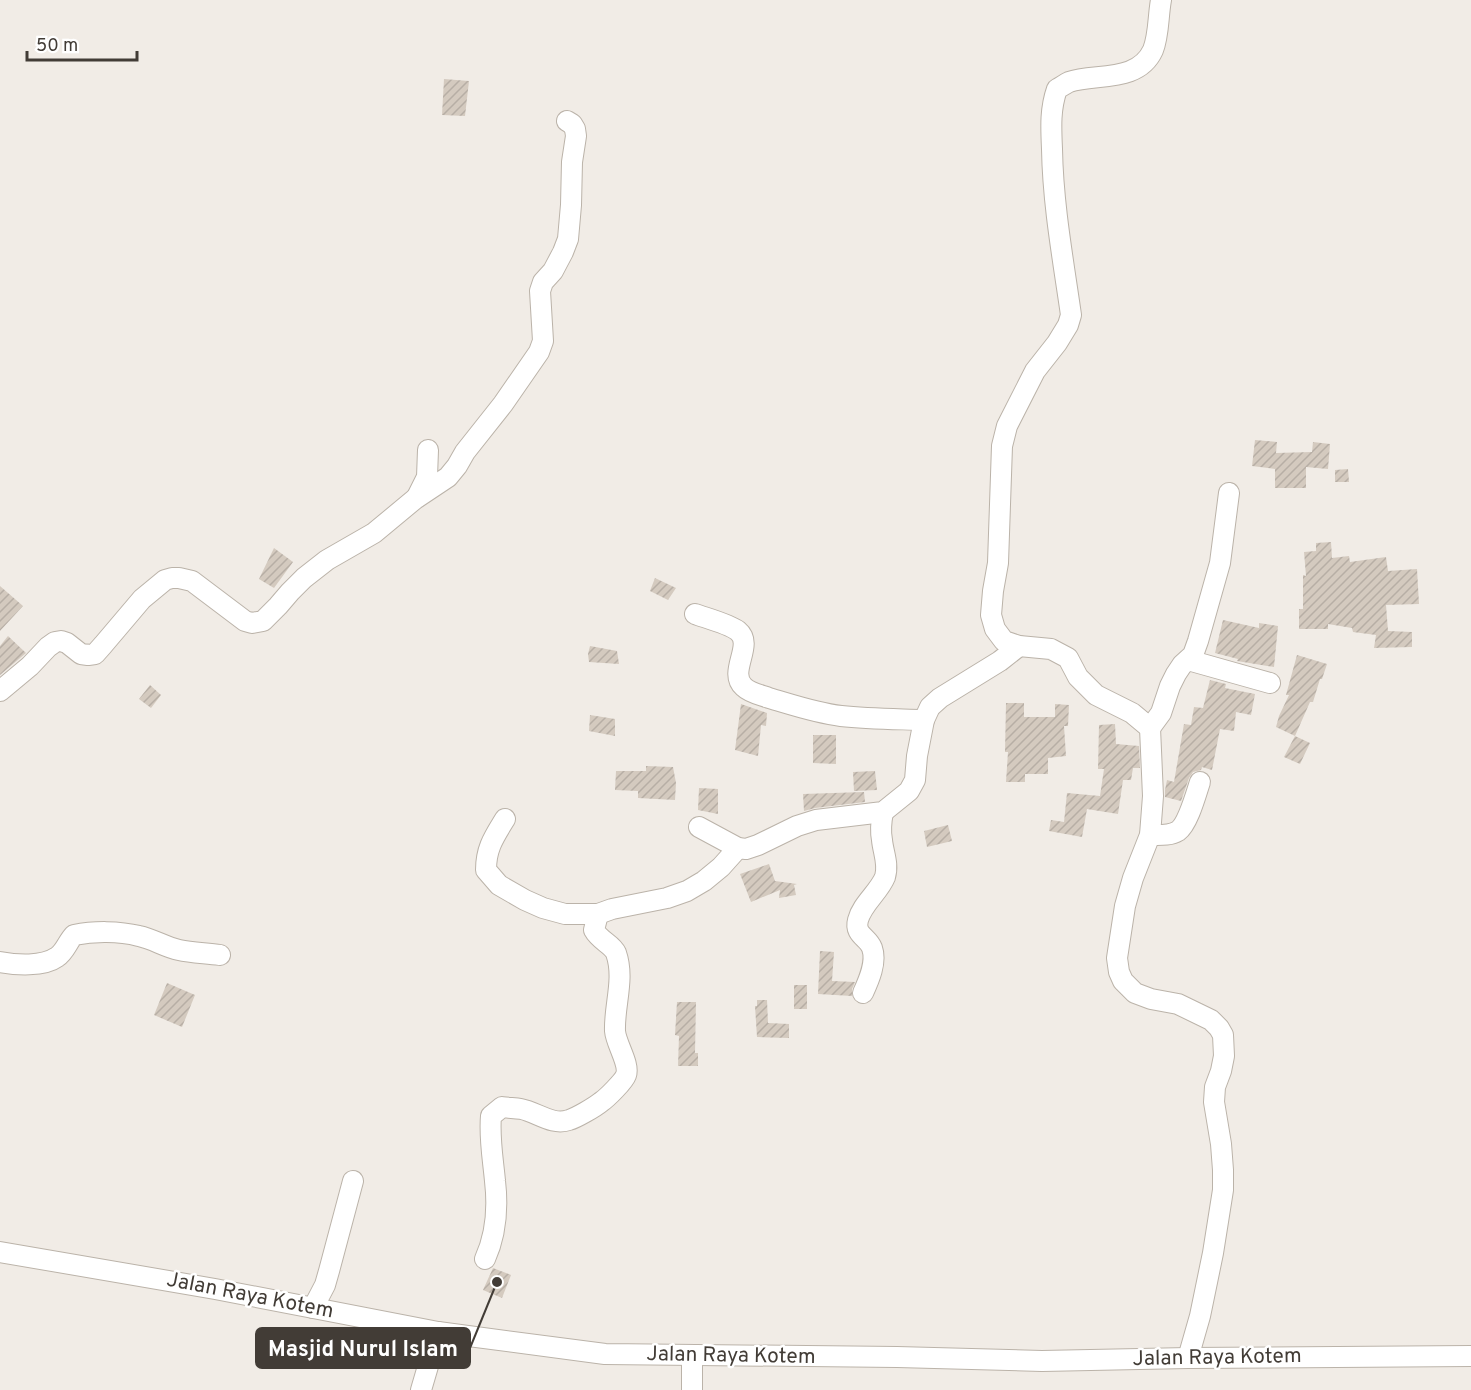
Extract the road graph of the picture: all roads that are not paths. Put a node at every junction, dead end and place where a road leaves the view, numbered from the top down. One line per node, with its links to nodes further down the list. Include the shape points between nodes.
1 (1161, 0): 7 (street, via 1156,40 1143,63 1110,77 1068,82 1057,89 1052,103 1053,181 1071,315 1068,326 1035,371 1007,426 1002,446 998,563 991,615 1004,641)
2 (567, 121): 5 (street, via 576,136 568,239 540,291 543,341 539,352 448,477)
3 (428, 450): 5 (street, via 427,477)
4 (1229, 493): 8 (street, via 1220,563 1198,641)
5 (415, 499): 10 (street, via 374,533 304,578 263,621 246,621 192,581 172,578 142,598 95,654 81,654 67,643 55,642)
6 (695, 614): 11 (street, via 743,636 739,679 752,692 840,716)
7 (1019, 646): 11 (street, via 940,698); 12 (street, via 1051,649 1068,658 1078,677 1096,695 1132,713)
8 (1188, 660): 9 (street); 12 (street, via 1176,674 1161,713)
9 (1270, 683)
10 (0, 691)
11 (924, 720): 14 (street, via 915,780 909,792)
12 (1150, 728): 17 (street)
13 (1200, 782): 17 (street, via 1178,831)
14 (883, 812): 18 (street, via 816,820 758,845); 22 (street, via 885,876 857,921 861,937 872,949 872,971)
15 (505, 819): 19 (street, via 486,857 486,870 499,885 543,908 565,914)
16 (699, 827): 18 (street)
17 (1150, 835): 30 (street, via 1125,906 1119,972 1135,993 1178,1004 1211,1020 1223,1035 1224,1056 1214,1102 1221,1144 1222,1190 1213,1253)
18 (738, 848): 19 (street, via 704,881 687,891)
19 (598, 914): 25 (street, via 594,930 612,947 618,963 620,989 615,1030 627,1068 626,1077 602,1102 568,1121 555,1122 539,1114 502,1107 491,1116 496,1221)
20 (220, 955): 21 (street, via 180,951 140,936 82,933 74,935 56,957 45,962)
21 (0, 962)
22 (863, 993)
23 (353, 1182): 26 (street, via 329,1270)
24 (0, 1252): 26 (street, Jalan Raya Kotem)
25 (485, 1259)
26 (313, 1308): 27 (street, Jalan Raya Kotem)
27 (438, 1332): 28 (street, Jalan Raya Kotem, via 605,1354); 31 (street)
28 (692, 1355): 30 (street, Jalan Raya Kotem, via 1042,1361); 32 (street)
29 (1471, 1356): 30 (street, Jalan Raya Kotem)
30 (1188, 1358)
31 (421, 1390)
32 (692, 1390)

